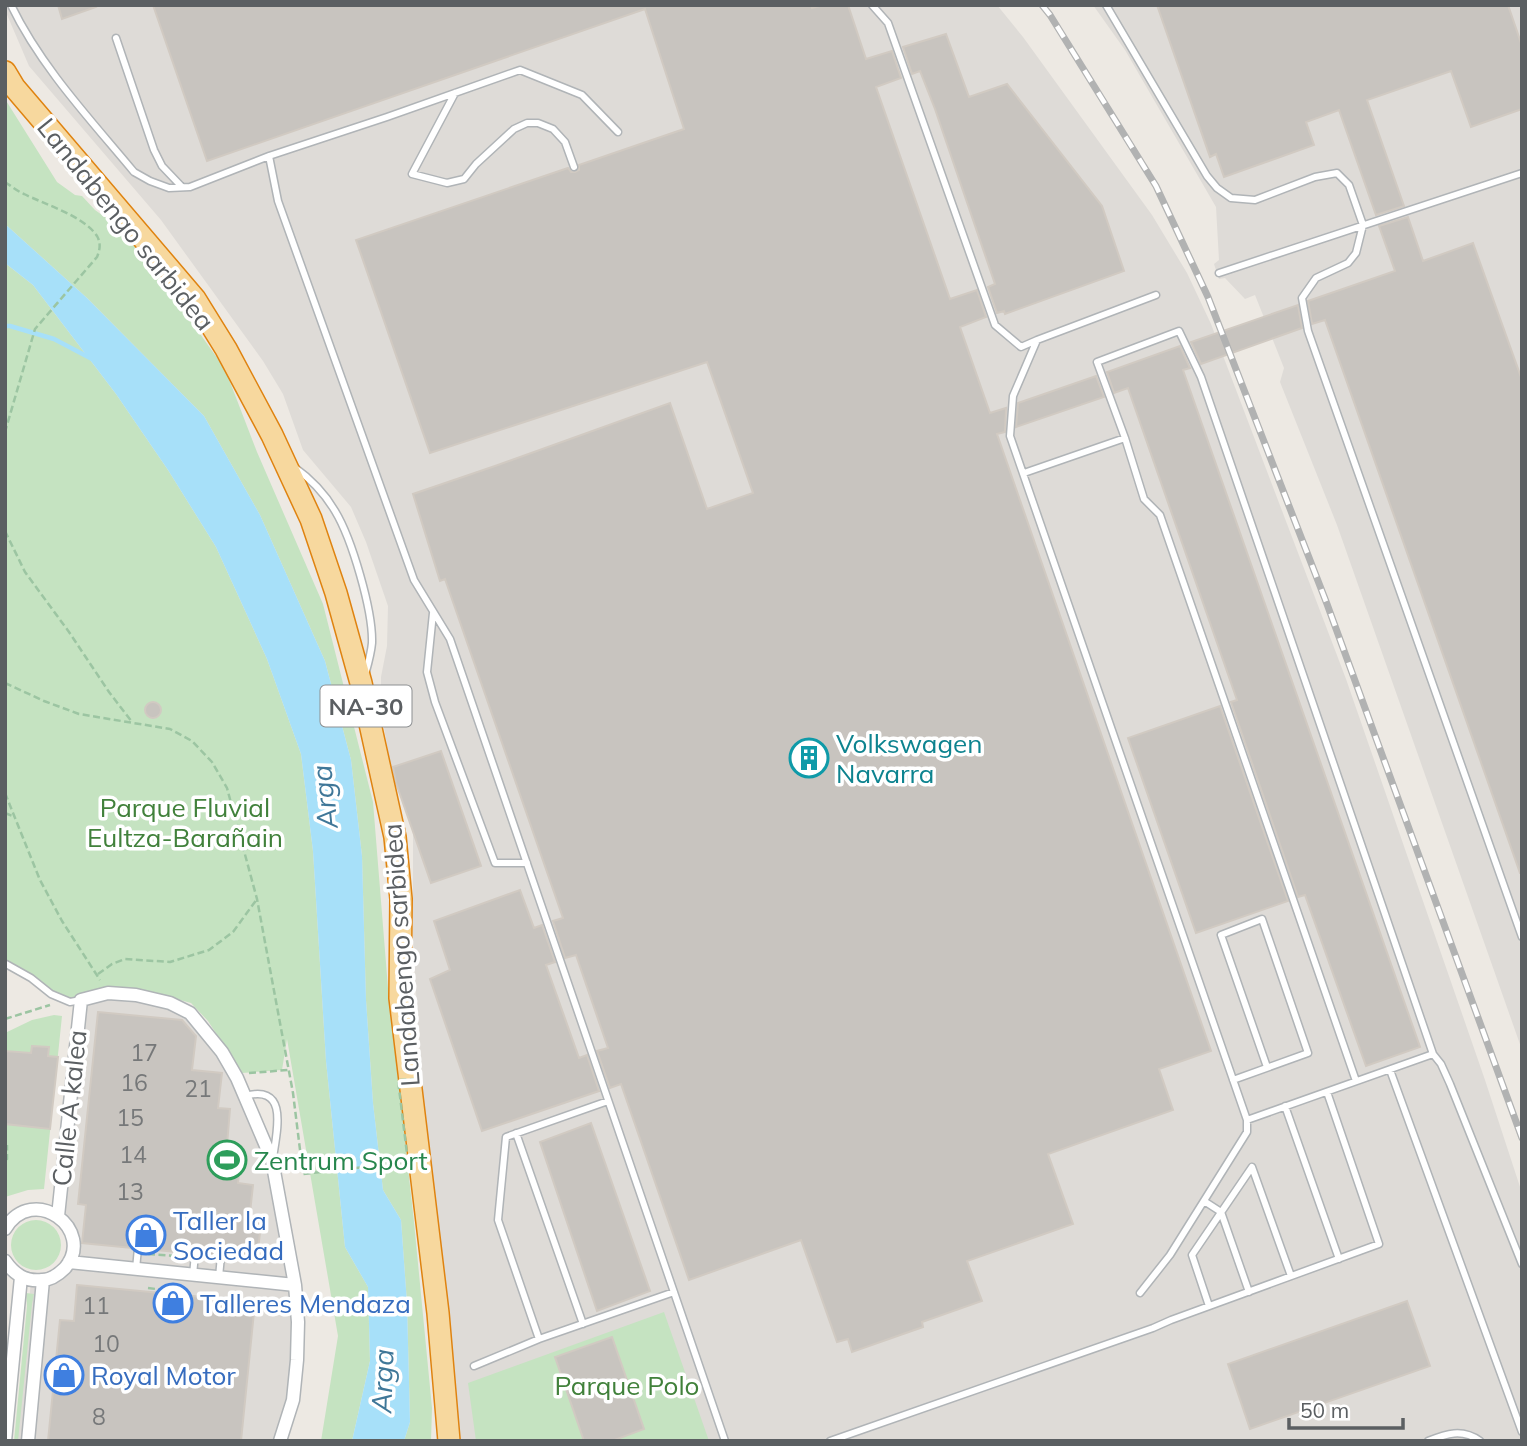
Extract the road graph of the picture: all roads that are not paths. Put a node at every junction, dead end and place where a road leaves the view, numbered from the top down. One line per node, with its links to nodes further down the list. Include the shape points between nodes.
1 (11, 5): 11 (lane, via 46,64 134,172 169,188)
2 (872, 5): 15 (lane, via 888,23 995,325 1021,347)
3 (1106, 5): 12 (lane, via 1217,188 1231,198 1255,200 1337,173 1349,185)
4 (116, 38): 11 (lane, via 154,150)
5 (5, 72): 64 (highway, Landabengo sarbidea / NA-30, via 195,299 272,435 311,519 336,593 395,837 401,899 400,998)
6 (455, 93): 7 (lane, via 520,70 582,95); 8 (lane); 9 (lane, via 412,174 447,183 464,179 514,129 527,123 553,129 565,142)
7 (618, 132)
8 (269, 156): 11 (lane); 18 (lane, via 278,201 414,580)
9 (573, 167)
10 (1522, 173): 12 (lane)
11 (182, 187)
12 (1363, 225): 13 (lane); 20 (lane, via 1356,253 1348,263 1316,278 1302,298 1308,331)
13 (1219, 272)
14 (1156, 295): 15 (lane)
15 (1037, 340): 17 (lane, via 1013,396 1010,436)
16 (1125, 438): 17 (lane); 23 (lane, via 1097,362 1179,331 1201,377); 27 (lane, via 1144,499 1160,515)
17 (1024, 473): 26 (lane)
18 (433, 611): 19 (lane, via 450,639); 19 (lane, via 428,672 435,702 495,863)
19 (527, 863): 30 (lane)
20 (1522, 937)
21 (6, 964): 22 (lane, via 51,994)
22 (76, 1001): 29 (street, via 108,993 135,995 190,1013 222,1052); 37 (street, Calle A kalea)
23 (1433, 1054): 25 (lane); 45 (lane, via 1450,1084)
24 (1267, 1068): 24 (lane, via 1308,1053 1262,919 1221,935); 26 (lane)
25 (1390, 1070): 27 (lane); 60 (lane)
26 (1233, 1080): 32 (lane)
27 (1356, 1082): 28 (lane)
28 (1327, 1092): 31 (lane); 42 (lane, via 1379,1244)
29 (245, 1096): 34 (street); 34 (lane, via 258,1092 274,1102)
30 (608, 1101): 33 (lane); 53 (lane)
31 (1285, 1106): 32 (lane); 42 (lane)
32 (1247, 1120): 35 (lane, via 1247,1132)
33 (516, 1133): 57 (lane); 58 (lane, via 506,1137 498,1220)
34 (272, 1160): 52 (street)
35 (1204, 1201): 36 (lane); 55 (lane)
36 (1221, 1212): 48 (lane, via 1252,1167); 54 (lane); 56 (lane, via 1192,1255)
37 (58, 1216): 38 (street, via 47,1210 24,1211); 44 (street, via 73,1242)
38 (5, 1229)
39 (141, 1251): 46 (lane)
40 (195, 1254): 47 (lane)
41 (221, 1256): 50 (lane)
42 (1339, 1259): 48 (lane)
43 (5, 1261): 49 (street)
44 (69, 1262): 46 (street); 51 (street, via 57,1275)
45 (1522, 1264)
46 (136, 1269): 47 (street)
47 (193, 1275): 50 (street)
48 (1291, 1276): 54 (lane)
49 (21, 1277): 51 (street); 61 (street)
50 (219, 1277): 52 (street)
51 (43, 1280): 62 (street)
52 (295, 1285): 63 (street, via 297,1360 293,1399)
53 (674, 1292): 57 (lane); 65 (lane)
54 (1249, 1292): 56 (lane)
55 (1140, 1293)
56 (1209, 1306): 66 (lane)
57 (583, 1324): 58 (lane)
58 (539, 1339): 59 (lane)
59 (474, 1366)
60 (1522, 1432)
61 (5, 1441)
62 (28, 1441)
63 (280, 1441)
64 (449, 1441)
65 (725, 1441)
66 (830, 1441)
67 (1427, 1441): 68 (lane, via 1455,1432)
68 (1480, 1441)

